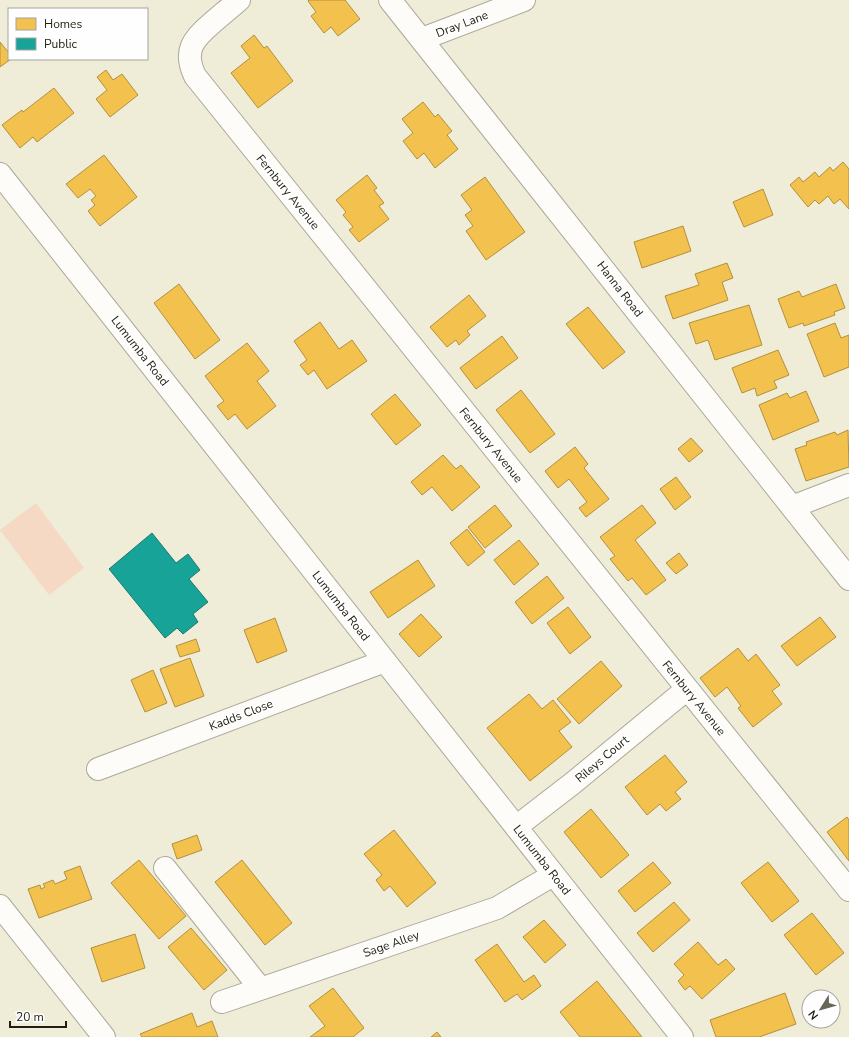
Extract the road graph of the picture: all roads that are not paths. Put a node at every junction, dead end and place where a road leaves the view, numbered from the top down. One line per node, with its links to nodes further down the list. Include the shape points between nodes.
1 (239, 0): 10 (street, Fernbury Avenue, via 195,38 189,57 190,67 195,76)
2 (390, 0): 4 (street, Hanna Road)
3 (524, 0): 4 (street, Dray Lane)
4 (422, 39): 7 (street, Hanna Road)
5 (0, 174): 9 (street, Lumumba Road)
6 (849, 485): 7 (street)
7 (792, 507): 8 (street, Hanna Road)
8 (849, 579)
9 (385, 661): 11 (street, Kadds Close); 12 (street, Lumumba Road)
10 (687, 688): 12 (street, Rileys Court); 15 (street, Fernbury Avenue)
11 (98, 769)
12 (516, 827): 14 (street, Lumumba Road)
13 (165, 868): 17 (street)
14 (553, 875): 17 (street, Sage Alley, via 497,908); 20 (street, Lumumba Road)
15 (849, 890)
16 (0, 906): 19 (street)
17 (260, 988): 18 (street, Sage Alley)
18 (222, 1002)
19 (104, 1037)
20 (682, 1037)

